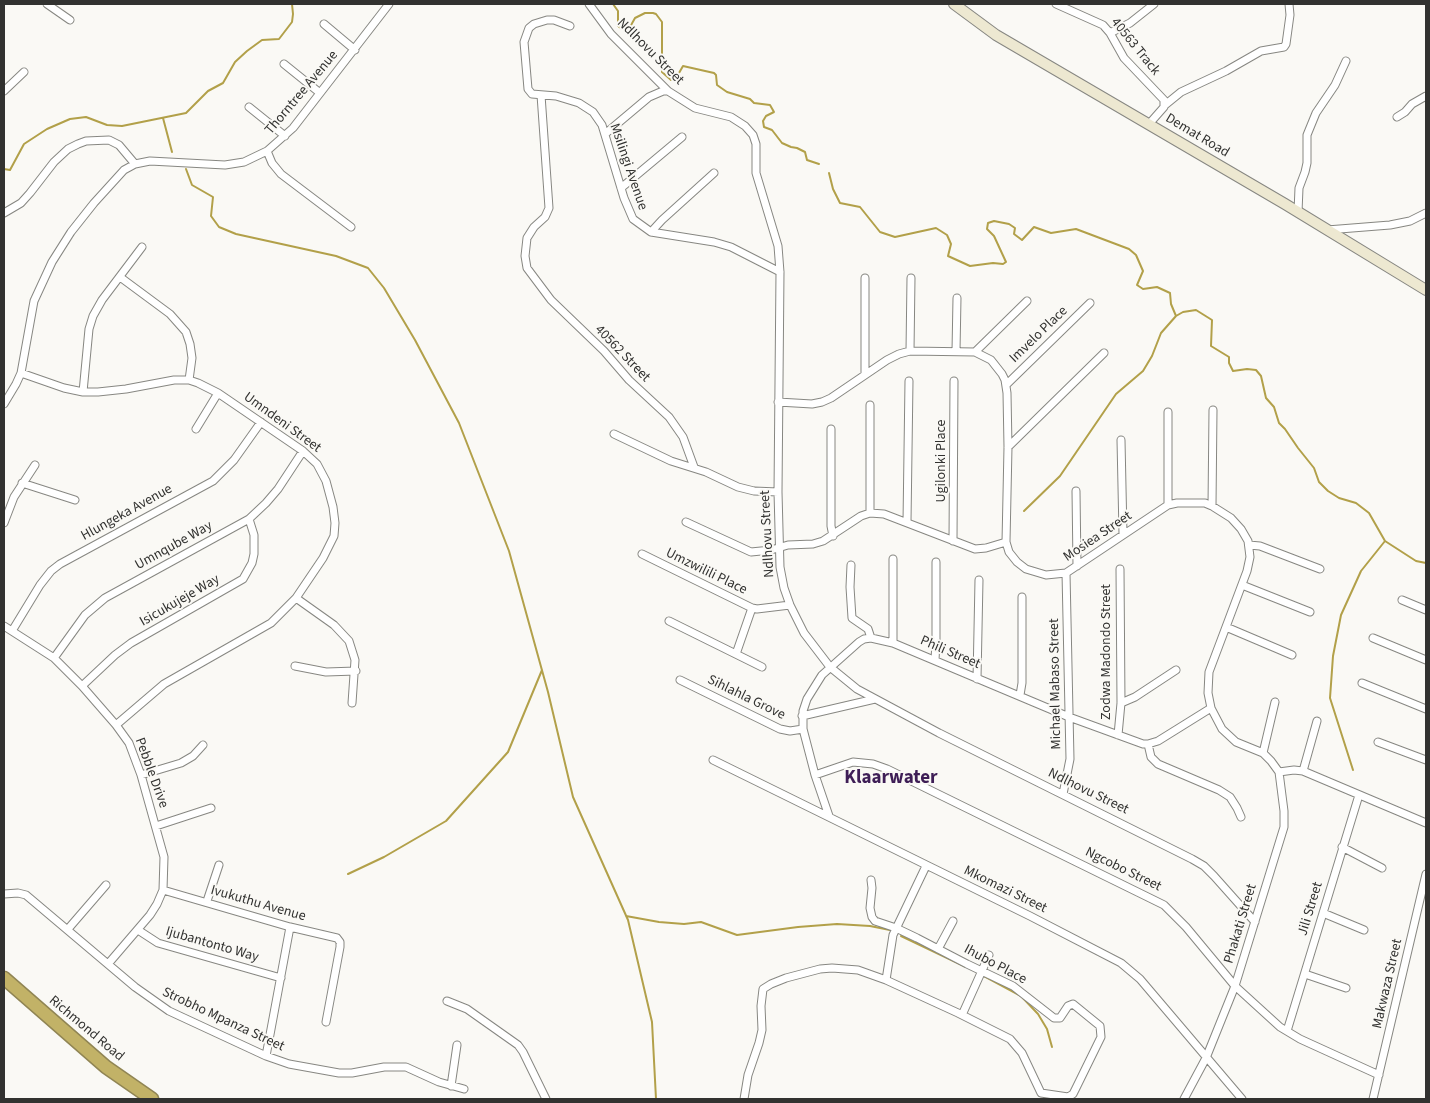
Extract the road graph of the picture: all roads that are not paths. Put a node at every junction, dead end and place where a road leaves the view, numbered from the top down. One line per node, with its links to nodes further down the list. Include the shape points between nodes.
1 (47, 4): 8 (street)
2 (390, 4): 12 (street, Thorntree Avenue)
3 (590, 4): 17 (street, Ndlhovu Street, via 611,34)
4 (954, 4): 24 (street, Demat Road, via 996,35)
5 (1056, 4): 11 (street, 40563 Track, via 1096,21)
6 (1154, 4): 11 (street, via 1130,23)
7 (1289, 4): 21 (street, via 1284,47 1261,51 1226,72 1181,92)
8 (70, 20)
9 (324, 24): 12 (street)
10 (570, 26): 19 (street, via 547,20 534,24 526,33 528,89 532,94)
11 (1110, 33): 21 (street, 40563 Track, via 1121,54)
12 (355, 50): 18 (street, Thorntree Avenue)
13 (1346, 61): 32 (street, via 1307,135 1306,172 1299,188)
14 (284, 64): 18 (street)
15 (24, 72): 16 (street)
16 (4, 91)
17 (668, 91): 25 (street, via 649,97); 39 (street, Ndlhovu Street, via 695,108 731,117 753,135 756,173 778,246)
18 (320, 93): 26 (street, Thorntree Avenue)
19 (541, 95): 25 (street, Msilingi Avenue, via 579,103 593,112); 72 (street, 40562 Street, via 549,208 527,238 526,262 530,274 551,300 669,417 683,437)
20 (1426, 96): 23 (street)
21 (1165, 104): 24 (street)
22 (249, 108): 26 (street)
23 (1396, 117)
24 (1149, 124): 32 (street, Demat Road)
25 (605, 134): 31 (street, Msilingi Avenue)
26 (285, 136): 28 (street, Thorntree Avenue)
27 (682, 137): 31 (street)
28 (267, 151): 29 (street, Thorntree Avenue, via 244,162 225,166 159,161); 35 (street, via 281,174)
29 (135, 164): 33 (street, via 114,142 104,139 86,141 68,149 21,203); 51 (street, via 124,170 94,203 52,262 34,302)
30 (714, 173): 37 (street)
31 (621, 188): 37 (street, Msilingi Avenue, via 630,216)
32 (1298, 212): 36 (street, Demat Road)
33 (4, 213)
34 (1426, 213): 36 (street, via 1410,221 1390,225)
35 (351, 227)
36 (1327, 230): 43 (street, Demat Road)
37 (651, 232): 39 (street, Msilingi Avenue, via 714,242 744,252)
38 (142, 247): 40 (street)
39 (780, 272): 59 (street, Ndlhovu Street)
40 (120, 277): 53 (street, via 170,314 186,332 192,358); 57 (street, via 102,300 90,324)
41 (865, 278): 52 (street)
42 (911, 278): 47 (street)
43 (1426, 290)
44 (957, 298): 48 (street)
45 (1027, 300): 49 (street)
46 (1090, 303): 56 (street, Imvelo Place)
47 (910, 351): 48 (street); 52 (street)
48 (956, 351): 49 (street)
49 (975, 352): 56 (street, via 997,366)
50 (1104, 353): 69 (street)
51 (21, 373): 57 (street, Umndeni Street); 60 (street)
52 (865, 374): 59 (street, via 822,402)
53 (189, 380): 57 (street, Umndeni Street); 58 (street, Umndeni Street)
54 (909, 381): 82 (street)
55 (954, 381): 86 (street, Ugilonki Place)
56 (1006, 385): 69 (street)
57 (83, 392)
58 (218, 393): 64 (street, Umndeni Street); 65 (street)
59 (778, 402): 75 (street, Ndlhovu Street)
60 (4, 404)
61 (870, 405): 79 (street)
62 (1213, 410): 78 (street)
63 (1168, 412): 77 (street)
64 (261, 422): 70 (street, Umndeni Street); 110 (street, Hlungeka Avenue, via 234,460 213,480 60,564 40,585)
65 (196, 429)
66 (831, 429): 85 (street)
67 (614, 434): 72 (street, via 671,461)
68 (1121, 440): 84 (street)
69 (1008, 446): 87 (street)
70 (303, 451): 80 (street, Umnqube Way, via 272,496); 101 (street, Umndeni Street, via 317,464 326,481 335,523 330,548)
71 (35, 465): 73 (street)
72 (694, 467): 75 (street, via 738,487)
73 (22, 482): 76 (street); 83 (street)
74 (1076, 491): 94 (street)
75 (778, 492): 89 (street, Ndlhovu Street)
76 (75, 500)
77 (1168, 505): 78 (street, Mosiea Street, via 1191,502); 84 (street, Mosiea Street)
78 (1212, 506): 88 (street, Mosiea Street, via 1231,518)
79 (870, 512): 82 (street); 85 (street)
80 (249, 519): 116 (street, Umnqube Way, via 106,598 85,615); 127 (street, Isicukujeje Way, via 254,535 254,554 243,578 131,643)
81 (686, 522): 89 (street, via 746,551)
82 (907, 522): 86 (street)
83 (4, 523)
84 (1123, 534): 94 (street, Mosiea Street)
85 (832, 536): 89 (street, via 812,544)
86 (953, 541): 87 (street, via 979,549)
87 (1006, 542): 97 (street, Mosiea Street, via 1009,552 1026,569 1046,576)
88 (1249, 545): 96 (street, via 1260,546); 99 (street, via 1250,557)
89 (779, 547): 103 (street, Ndlhovu Street, via 784,588)
90 (642, 554): 104 (street, Umzwilili Place)
91 (894, 559): 113 (street)
92 (936, 562): 117 (street)
93 (851, 565): 111 (street, via 852,618 868,630)
94 (1077, 566): 97 (street, Mosiea Street)
95 (1120, 569): 132 (street, Zodwa Madondo Street)
96 (1320, 569)
97 (1066, 573): 136 (street, Michael Mabaso Street)
98 (979, 580): 124 (street)
99 (1242, 585): 106 (street); 109 (street)
100 (1022, 597): 128 (street)
101 (296, 598): 123 (street, via 334,624 349,641); 138 (street, Umndeni Street, via 271,623 164,684)
102 (1402, 600): 105 (street)
103 (790, 605): 104 (street, Umzwilili Place); 121 (street, Ndlhovu Street, via 804,633)
104 (752, 608): 114 (street)
105 (1426, 610)
106 (1310, 612)
107 (669, 621): 114 (street)
108 (4, 626): 110 (street, Pebble Drive)
109 (1226, 627): 115 (street); 133 (street, via 1209,672)
110 (12, 631): 116 (street, Pebble Drive)
111 (871, 638): 113 (street, Phili Street); 121 (street, via 859,642)
112 (1373, 638): 118 (street)
113 (893, 642): 117 (street, Phili Street)
114 (736, 654): 120 (street)
115 (1292, 655)
116 (54, 658): 127 (street, Pebble Drive)
117 (935, 660): 124 (street, Phili Street)
118 (1426, 660)
119 (295, 666): 123 (street, via 326,672)
120 (762, 667)
121 (830, 667): 129 (street, Ndlhovu Street); 135 (street, via 806,700)
122 (1176, 670): 132 (street)
123 (356, 671): 131 (street)
124 (978, 679): 128 (street, Phili Street)
125 (680, 680): 139 (street, Sihlahla Grove, via 780,729)
126 (1362, 683): 134 (street)
127 (82, 686): 138 (street, Pebble Drive)
128 (1020, 696): 136 (street, Phili Street)
129 (875, 699): 135 (street); 151 (street, Ndlhovu Street)
130 (1276, 702): 144 (street)
131 (352, 703)
132 (1121, 703): 140 (street, Zodwa Madondo Street)
133 (1211, 708): 142 (street); 144 (street, via 1228,736)
134 (1426, 710)
135 (802, 716): 139 (street)
136 (1069, 717): 140 (street, Phili Street); 151 (street, Michael Mabaso Street, via 1070,759)
137 (1317, 721): 147 (street)
138 (116, 725): 150 (street, Pebble Drive, via 129,742)
139 (803, 730): 149 (street)
140 (1118, 735): 142 (street, Phili Street)
141 (1378, 742): 146 (street)
142 (1148, 744): 155 (street, via 1151,757 1158,764 1230,797)
143 (203, 745): 150 (street, via 181,763)
144 (1263, 754): 148 (street)
145 (714, 760): 154 (street, Mkomazi Street)
146 (1426, 760)
147 (1304, 771): 148 (street); 152 (street)
148 (1279, 772): 170 (street, Phakati Street, via 1284,827)
149 (815, 774): 154 (street); 184 (street, Ngcobo Street, via 853,762 880,766 1164,905)
150 (141, 775): 157 (street, Pebble Drive)
151 (1064, 794): 170 (street, Ndlhovu Street, via 1204,866)
152 (1359, 795): 156 (street); 158 (street, Jili Street)
153 (211, 808): 157 (street)
154 (829, 816): 160 (street, Mkomazi Street)
155 (1241, 818)
156 (1426, 823)
157 (156, 826): 165 (street, Pebble Drive, via 164,857)
158 (1342, 847): 161 (street); 168 (street, Jili Street)
159 (219, 864): 167 (street)
160 (926, 866): 172 (street); 192 (street, Mkomazi Street, via 1122,962)
161 (1382, 868)
162 (1426, 874): 193 (street, Makwaza Street)
163 (871, 880): 172 (street, Ihubo Place, via 872,917)
164 (106, 884): 173 (street)
165 (163, 890): 167 (street, Ivukuthu Avenue); 174 (street, Pebble Drive)
166 (4, 894): 173 (street, Strobho Mpanza Street, via 26,895)
167 (207, 902): 171 (street, Ivukuthu Avenue)
168 (1323, 913): 175 (street); 180 (street, Jili Street)
169 (954, 921): 176 (street)
170 (1255, 922): 184 (street, Phakati Street)
171 (290, 927): 182 (street); 188 (street, Ivukuthu Avenue, via 337,938 340,942)
172 (896, 928): 176 (street, Ihubo Place); 183 (street)
173 (68, 929): 178 (street, Strobho Mpanza Street)
174 (138, 930): 178 (street, Pebble Drive); 182 (street, Ijubantonto Way, via 158,943)
175 (1364, 930)
176 (938, 949): 179 (street, Ihubo Place)
177 (989, 955): 179 (street)
178 (108, 964): 191 (street, Strobho Mpanza Street, via 169,1011)
179 (982, 971): 187 (street); 187 (street, Ihubo Place, via 1013,986 1054,1018 1060,1018 1068,1006 1074,1004 1100,1026 1100,1037 1072,1094 1062,1097 1042,1093 1016,1044)
180 (1305, 974): 185 (street); 189 (street, Jili Street)
181 (4, 978): 196 (highway, Richmond Road, via 106,1067)
182 (281, 978): 191 (street)
183 (886, 980): 187 (street); 198 (street, via 858,970 832,968 766,986 761,992 762,1030)
184 (1235, 986): 189 (street, Ngcobo Street); 192 (street, Phakati Street)
185 (1346, 988)
186 (447, 1001): 197 (street, via 467,1009 518,1045)
187 (962, 1015)
188 (326, 1022)
189 (1287, 1031): 193 (street, Ngcobo Street)
190 (458, 1045): 194 (street)
191 (266, 1056): 194 (street, Strobho Mpanza Street, via 289,1064 339,1072 406,1067)
192 (1206, 1058): 199 (street, Phakati Street); 200 (street, Mkomazi Street)
193 (1379, 1075): 201 (street, Makwaza Street)
194 (451, 1086): 195 (street, Strobho Mpanza Street)
195 (464, 1089)
196 (152, 1099)
197 (546, 1099)
198 (744, 1099)
199 (1184, 1099)
200 (1242, 1099)
201 (1374, 1099)

